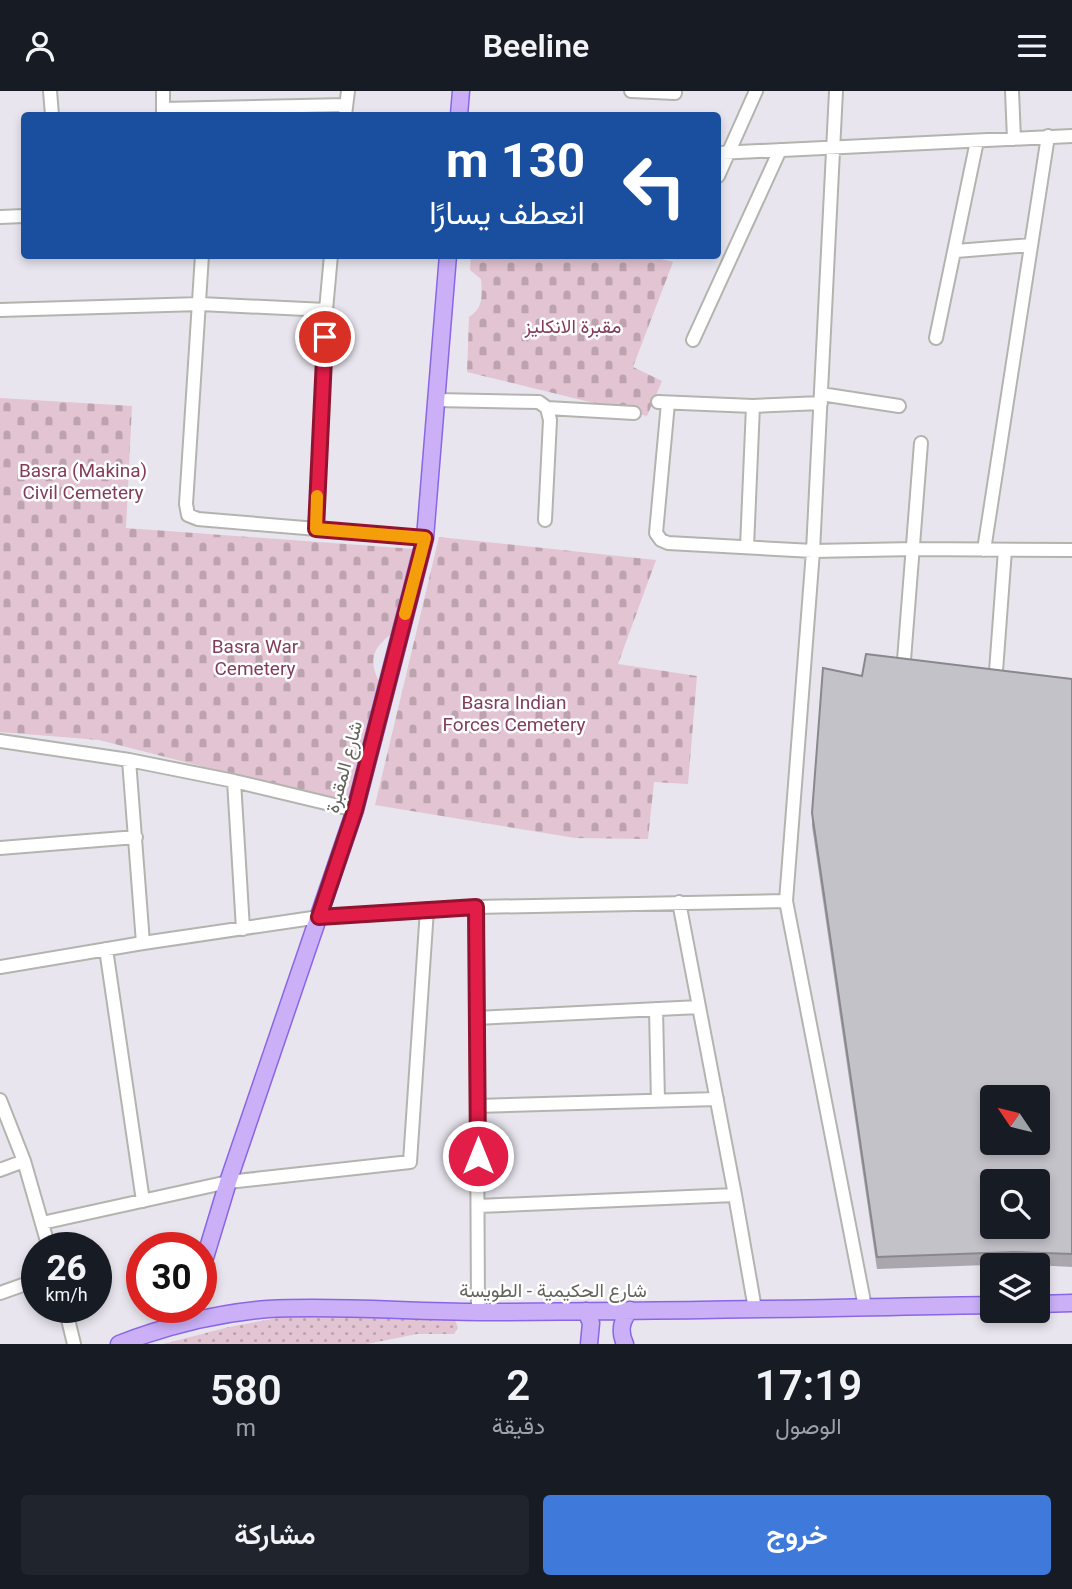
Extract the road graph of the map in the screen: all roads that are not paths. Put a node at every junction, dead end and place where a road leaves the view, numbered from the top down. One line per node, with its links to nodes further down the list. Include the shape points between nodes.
1 (50, 91): 11 (street)
2 (163, 91): 12 (street)
3 (348, 91): 10 (street)
4 (461, 91): 13 (main road)
5 (631, 91): 9 (street)
6 (756, 91): 20 (street)
7 (836, 91): 18 (street)
8 (1012, 91): 16 (street)
9 (675, 93)
10 (346, 110): 12 (street)
11 (52, 112)
12 (163, 112)
13 (459, 112)
14 (1072, 136): 15 (street)
15 (1048, 137): 16 (street); 23 (street)
16 (1014, 139): 17 (street)
17 (977, 141): 18 (street); 24 (street)
18 (833, 147): 19 (street); 33 (street)
19 (780, 150): 20 (street); 32 (street)
20 (723, 153)
21 (21, 216): 22 (street)
22 (0, 217)
23 (1031, 245): 24 (street); 45 (street)
24 (956, 251): 31 (street)
25 (202, 259): 28 (street)
26 (331, 259): 30 (street)
27 (448, 259): 34 (main road, شارع المقبرة)
28 (200, 305): 29 (street); 30 (street); 41 (street, via 188,515)
29 (0, 310)
30 (326, 310): 41 (street)
31 (936, 338)
32 (693, 339)
33 (821, 398): 35 (street); 36 (street); 48 (street)
34 (436, 400): 37 (street, via 539,402); 42 (main road, شارع المقبرة)
35 (753, 406): 43 (street); 43 (street, via 663,403 656,533 668,543)
36 (899, 406)
37 (547, 408): 38 (street); 40 (street)
38 (634, 414)
39 (921, 443): 44 (street)
40 (545, 520)
41 (316, 529): 42 (street)
42 (425, 538): 54 (main road, شارع المقبرة)
43 (747, 547): 48 (street)
44 (914, 549): 45 (street); 48 (street); 49 (street)
45 (984, 550): 46 (street)
46 (1005, 550): 47 (street); 50 (street)
47 (1072, 550)
48 (813, 551): 57 (street)
49 (904, 660)
50 (996, 671)
51 (0, 741): 52 (street)
52 (129, 760): 53 (street); 55 (street)
53 (234, 781): 54 (street); 62 (street)
54 (355, 810): 61 (main road, شارع المقبرة)
55 (136, 837): 56 (street); 63 (street)
56 (0, 848)
57 (786, 901): 58 (street); 87 (street)
58 (679, 902): 59 (street); 66 (street)
59 (476, 907): 60 (street); 68 (street)
60 (427, 909): 61 (street); 75 (street, via 410,1162)
61 (319, 917): 62 (street); 75 (main road, شارع المقبرة)
62 (243, 929): 63 (street)
63 (143, 943): 64 (street)
64 (106, 949): 65 (street); 77 (street)
65 (0, 967)
66 (699, 1007): 67 (street); 69 (street)
67 (656, 1009): 68 (street); 71 (street)
68 (477, 1017): 72 (street)
69 (717, 1099): 71 (street); 76 (street)
70 (0, 1100): 73 (street)
71 (658, 1101): 72 (street)
72 (477, 1106): 78 (street)
73 (24, 1161): 74 (street); 79 (street)
74 (0, 1170)
75 (228, 1182): 77 (street); 81 (main road, شارع المقبرة)
76 (735, 1195): 78 (street); 88 (street)
77 (143, 1201): 79 (street)
78 (478, 1206): 91 (street)
79 (43, 1223): 80 (street)
80 (45, 1232)
81 (213, 1232)
82 (21, 1286): 83 (street)
83 (0, 1293)
84 (1072, 1303): 85 (main road)
85 (1050, 1304)
86 (980, 1305): 87 (main road, شارع الحكيمية - الطويسة)
87 (865, 1307): 88 (main road, شارع الحكيمية - الطويسة)
88 (755, 1309): 89 (main road, شارع الحكيمية - الطويسة)
89 (630, 1310): 90 (main road, شارع الحكيمية - الطويسة); 97 (main road, via 622,1322)
90 (586, 1311): 91 (main road, شارع الحكيمية - الطويسة); 96 (main road, via 591,1323)
91 (478, 1312): 93 (main road, شارع الحكيمية - الطويسة, via 298,1308)
92 (69, 1323): 94 (street)
93 (186, 1324): 95 (main road, شارع الحكيمية - الطويسة)
94 (75, 1344)
95 (119, 1344)
96 (589, 1344)
97 (625, 1344)

